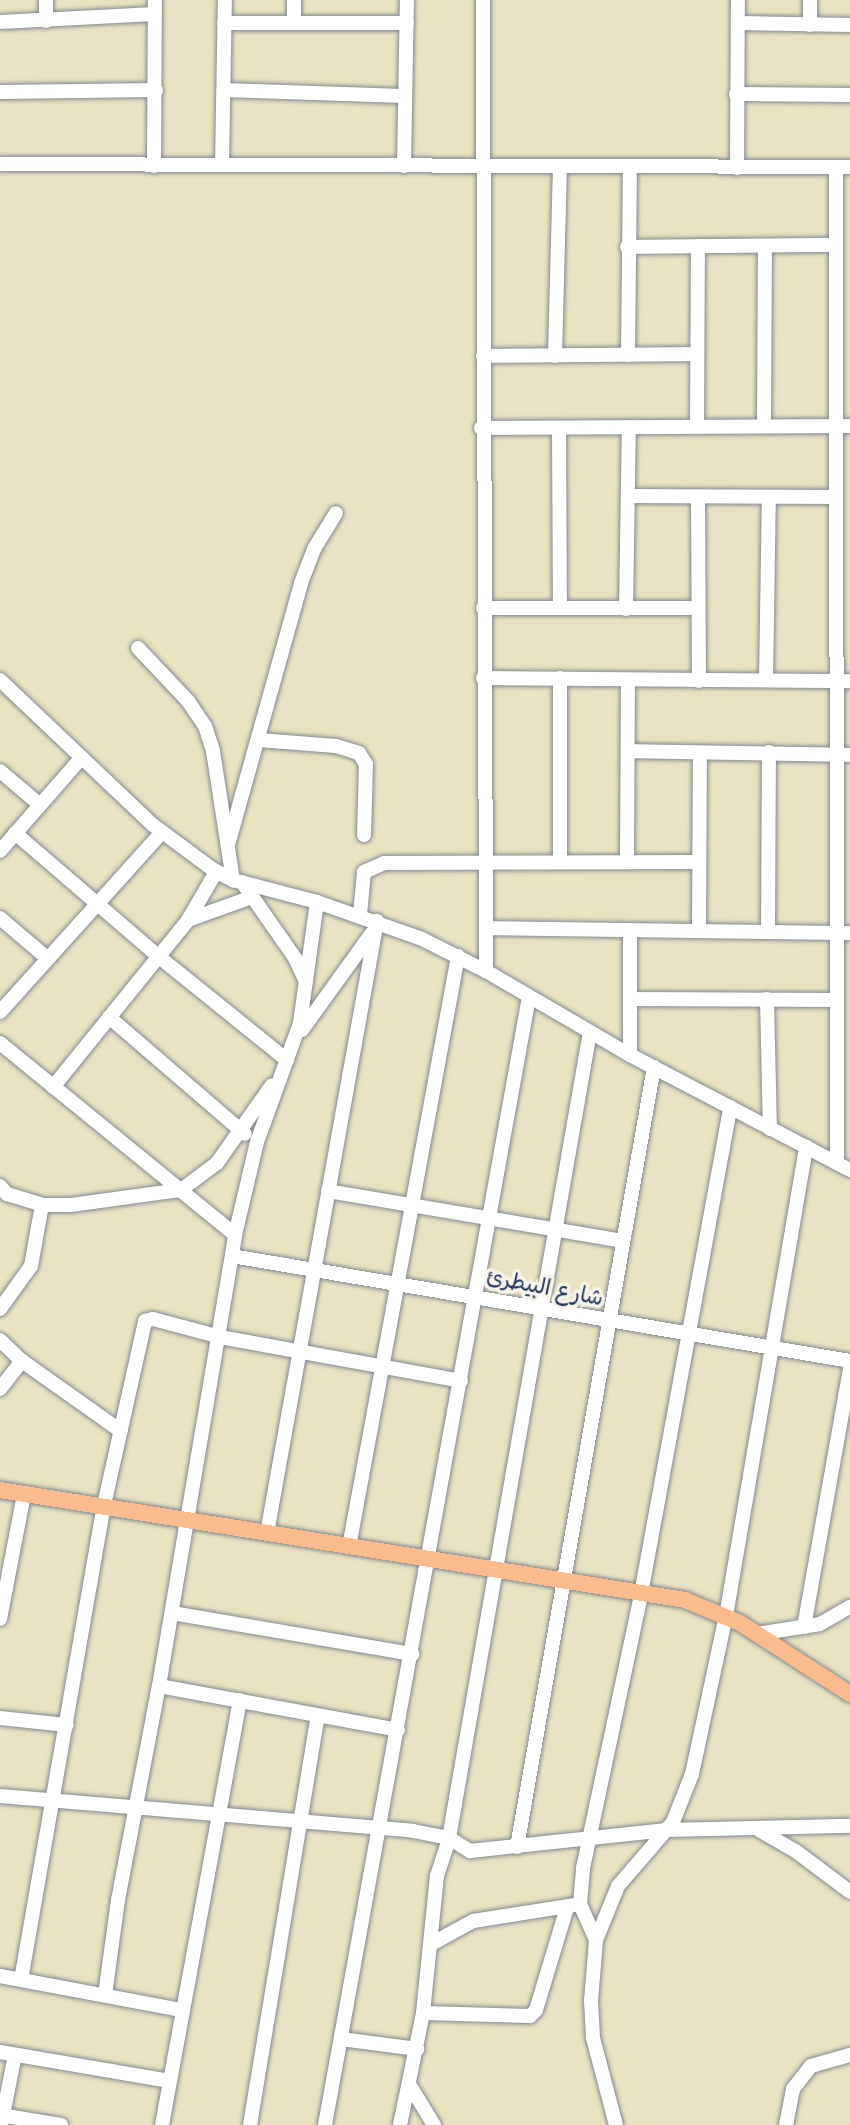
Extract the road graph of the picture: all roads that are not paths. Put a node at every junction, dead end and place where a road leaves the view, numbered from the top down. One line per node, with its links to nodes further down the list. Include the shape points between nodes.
1 (46, 0): 9 (street)
2 (225, 0): 11 (street)
3 (294, 0): 12 (street)
4 (407, 0): 13 (street)
5 (483, 0): 27 (street)
6 (738, 0): 14 (street)
7 (810, 0): 15 (street)
8 (155, 7): 9 (street); 17 (street)
9 (46, 21): 10 (street)
10 (0, 22)
11 (224, 23): 12 (street); 18 (street)
12 (294, 23): 13 (street)
13 (407, 23): 22 (street)
14 (738, 23): 15 (street); 20 (street)
15 (810, 25): 16 (street)
16 (850, 25)
17 (156, 90): 19 (street); 25 (street)
18 (224, 90): 22 (street); 24 (street)
19 (0, 92)
20 (736, 94): 21 (street); 31 (street)
21 (850, 95)
22 (404, 96): 26 (street)
23 (0, 164): 25 (street)
24 (222, 165): 25 (street); 26 (street)
25 (154, 166)
26 (404, 166): 27 (street)
27 (485, 166): 29 (street); 38 (street)
28 (843, 167): 31 (street); 32 (street)
29 (560, 168): 30 (street); 39 (street)
30 (630, 168): 31 (street); 35 (street)
31 (737, 168)
32 (835, 245): 34 (street); 40 (street)
33 (698, 246): 34 (street); 35 (street); 36 (street)
34 (765, 246): 41 (street)
35 (627, 247): 37 (street)
36 (696, 354): 37 (street); 42 (street)
37 (628, 355): 39 (street)
38 (483, 356): 39 (street); 45 (street)
39 (555, 356)
40 (844, 358): 43 (street)
41 (764, 425): 42 (street); 43 (street)
42 (697, 426): 44 (street)
43 (843, 426): 49 (street)
44 (629, 427): 46 (street); 47 (street)
45 (481, 428): 46 (street); 52 (street)
46 (559, 428): 53 (street)
47 (628, 496): 48 (street); 56 (street)
48 (698, 497): 50 (street); 54 (street)
49 (835, 497): 50 (street); 55 (street)
50 (769, 498): 62 (street)
51 (336, 513): 65 (street, via 301,583)
52 (483, 608): 53 (street); 58 (street)
53 (560, 608): 56 (street)
54 (698, 608): 56 (street); 63 (street)
55 (843, 608): 64 (street)
56 (626, 609)
57 (138, 648): 76 (street, via 205,726)
58 (483, 678): 59 (street); 78 (street)
59 (560, 678): 61 (street); 79 (street)
60 (0, 680): 70 (street)
61 (628, 680): 63 (street); 66 (street)
62 (766, 680): 63 (street); 64 (street)
63 (699, 681)
64 (843, 681): 69 (street)
65 (259, 740): 75 (street, via 359,753 366,764); 76 (street)
66 (628, 751): 68 (street); 80 (street)
67 (769, 752): 68 (street); 69 (street); 94 (street)
68 (700, 753): 81 (street)
69 (843, 755): 82 (street)
70 (81, 758): 72 (street); 73 (street)
71 (0, 771): 72 (street)
72 (40, 805): 74 (street)
73 (162, 832): 83 (street); 86 (street)
74 (15, 833): 77 (street); 86 (street)
75 (364, 835)
76 (228, 845): 84 (street)
77 (0, 851)
78 (485, 861): 79 (street); 88 (street, via 374,865 363,875); 92 (street)
79 (560, 861): 80 (street)
80 (627, 862): 81 (street)
81 (698, 862): 93 (street)
82 (843, 865): 96 (street)
83 (216, 872): 84 (street); 90 (street)
84 (238, 881): 85 (street); 87 (street)
85 (252, 897): 90 (street); 101 (street)
86 (96, 902): 97 (street); 99 (street)
87 (317, 902): 88 (street); 101 (street)
88 (360, 915): 91 (street)
89 (0, 918): 99 (street)
90 (188, 920): 97 (street)
91 (376, 925): 98 (street); 109 (street); 124 (street)
92 (486, 928): 95 (street); 100 (street)
93 (699, 931): 94 (street); 95 (street)
94 (768, 932): 96 (street)
95 (630, 933): 103 (street)
96 (843, 933): 105 (street)
97 (158, 956): 107 (street); 112 (street)
98 (458, 956): 100 (street); 126 (street)
99 (47, 958): 106 (street)
100 (486, 971): 102 (street)
101 (306, 983): 109 (street)
102 (529, 997): 108 (street); 127 (street)
103 (630, 999): 104 (street); 111 (street)
104 (767, 999): 105 (street); 117 (street)
105 (837, 1000): 116 (street)
106 (0, 1012)
107 (109, 1017): 114 (street); 118 (street)
108 (590, 1032): 111 (street); 128 (street)
109 (295, 1040): 112 (street)
110 (0, 1043): 114 (street)
111 (630, 1055): 113 (street)
112 (284, 1066): 118 (street); 119 (street)
113 (654, 1067): 115 (street); 130 (street)
114 (53, 1087): 123 (street)
115 (730, 1107): 117 (street); 138 (street)
116 (844, 1115): 121 (street)
117 (770, 1129): 120 (street)
118 (238, 1130): 119 (street); 123 (street, via 217,1163)
119 (257, 1142): 129 (street)
120 (806, 1147): 121 (street); 141 (street)
121 (843, 1167)
122 (0, 1186): 125 (street, via 7,1194)
123 (181, 1190): 125 (street); 129 (street)
124 (328, 1191): 126 (street); 132 (street)
125 (42, 1205): 135 (street, via 31,1266)
126 (410, 1206): 127 (street); 133 (street)
127 (488, 1218): 128 (street); 134 (street)
128 (554, 1231): 130 (street); 136 (street)
129 (235, 1235): 131 (street)
130 (623, 1241): 137 (street)
131 (232, 1256): 132 (street, شارع البيطرئ); 139 (street)
132 (315, 1267): 133 (street, شارع البيطرئ); 142 (street)
133 (396, 1282): 134 (street, شارع البيطرئ); 145 (street)
134 (475, 1296): 136 (street, شارع البيطرئ); 147 (street)
135 (0, 1309)
136 (542, 1310): 137 (street, شارع البيطرئ); 157 (street)
137 (611, 1322): 138 (street, شارع البيطرئ); 158 (street)
138 (687, 1334): 141 (street, شارع البيطرئ); 159 (street)
139 (220, 1337): 142 (street); 149 (street, via 145,1321); 153 (street)
140 (0, 1340): 143 (street)
141 (773, 1347): 144 (street, شارع البيطرئ); 162 (street)
142 (300, 1351): 145 (street); 154 (street)
143 (22, 1361): 148 (street); 149 (street)
144 (850, 1361)
145 (381, 1366): 147 (street); 155 (street)
146 (850, 1368): 164 (street)
147 (461, 1381): 156 (street)
148 (0, 1389)
149 (121, 1431): 152 (street)
150 (0, 1490): 151 (main road)
151 (24, 1494): 152 (main road); 163 (street)
152 (104, 1505): 153 (main road); 172 (street)
153 (187, 1519): 154 (main road); 161 (street)
154 (267, 1533): 155 (main road)
155 (349, 1547): 156 (main road)
156 (428, 1559): 157 (main road); 166 (street)
157 (496, 1571): 158 (main road); 184 (street)
158 (564, 1582): 159 (main road); 185 (street)
159 (641, 1594): 162 (main road, via 685,1600); 183 (street)
160 (850, 1607): 164 (street, via 828,1621)
161 (172, 1613): 166 (street); 167 (street)
162 (726, 1616): 165 (main road); 181 (street, via 692,1774)
163 (0, 1619)
164 (804, 1627): 165 (street)
165 (757, 1634): 168 (main road)
166 (413, 1654): 173 (street)
167 (159, 1686): 169 (street); 176 (street)
168 (843, 1690)
169 (240, 1700): 170 (street); 177 (street)
170 (318, 1716): 173 (street); 178 (street)
171 (0, 1718): 172 (street)
172 (67, 1725): 175 (street)
173 (398, 1730): 180 (street)
174 (0, 1796): 175 (street)
175 (55, 1800): 176 (street); 191 (street)
176 (137, 1806): 177 (street); 192 (street)
177 (220, 1813): 178 (street); 193 (street)
178 (301, 1821): 180 (street); 204 (street)
179 (850, 1826): 182 (street)
180 (380, 1830): 184 (street); 195 (street)
181 (667, 1830): 182 (street); 183 (street); 188 (street, via 618,1886)
182 (758, 1830): 186 (street)
183 (589, 1837): 185 (street); 187 (street)
184 (449, 1838): 185 (street, via 470,1851); 189 (street, via 437,1876)
185 (517, 1847)
186 (850, 1892)
187 (574, 1906): 188 (street); 189 (street, via 473,1921); 194 (street, via 530,2016)
188 (596, 1940): 208 (street, via 593,2038)
189 (433, 1943): 194 (street)
190 (0, 1976): 191 (street)
191 (21, 1980): 192 (street)
192 (105, 1995): 193 (street)
193 (182, 2010): 199 (street)
194 (423, 2013): 196 (street)
195 (341, 2039): 196 (street); 205 (street)
196 (417, 2049): 200 (street)
197 (7, 2053): 199 (street); 201 (street)
198 (850, 2055): 209 (street, via 811,2066 793,2089)
199 (170, 2081): 203 (street)
200 (409, 2084): 206 (street); 207 (street)
201 (2, 2119): 202 (street)
202 (61, 2125)
203 (162, 2125)
204 (250, 2125)
205 (325, 2125)
206 (400, 2125)
207 (434, 2125)
208 (616, 2125)
209 (786, 2125)

